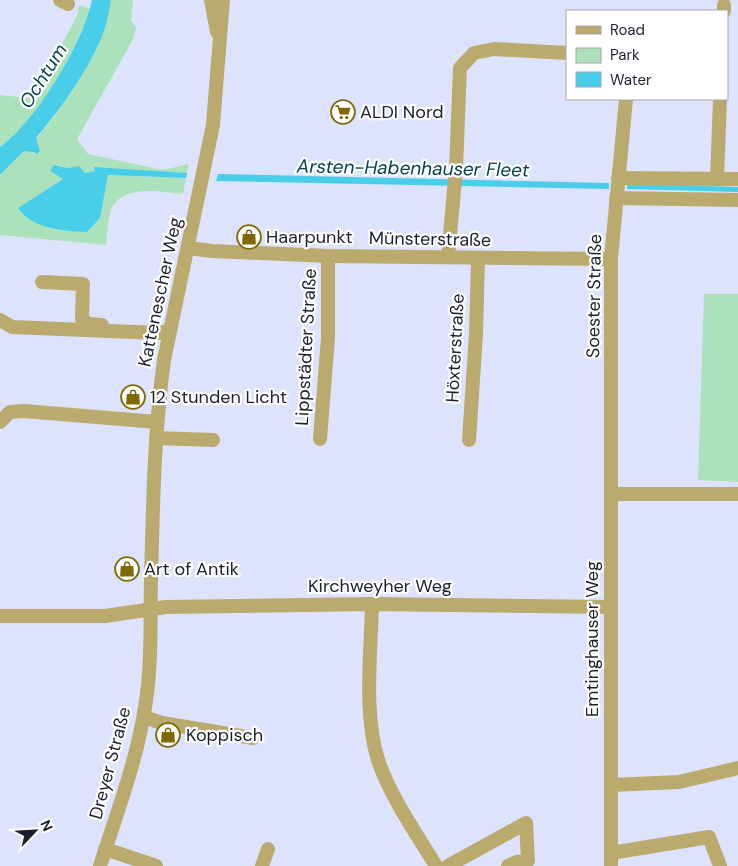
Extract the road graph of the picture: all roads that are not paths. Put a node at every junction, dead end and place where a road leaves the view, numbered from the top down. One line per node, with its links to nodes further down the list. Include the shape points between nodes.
1 (211, 0): 3 (street, Kattenescher Weg)
2 (223, 0): 3 (street, Kattenescher Weg)
3 (219, 42): 12 (street, Kattenescher Weg, via 213,125)
4 (566, 53): 14 (street, via 501,48 474,53 460,68)
5 (626, 100): 7 (street, Soester Straße)
6 (720, 100): 8 (street)
7 (618, 178): 8 (street); 10 (street, Soester Straße)
8 (718, 179): 9 (street)
9 (738, 179)
10 (616, 198): 11 (street); 16 (street, Soester Straße)
11 (738, 200)
12 (188, 248): 13 (street, Münsterstraße); 19 (street, Kattenescher Weg)
13 (328, 256): 14 (street, Münsterstraße); 23 (street, Lippstädter Straße, via 328,338)
14 (448, 257): 15 (street, Münsterstraße)
15 (478, 258): 16 (street, Münsterstraße); 25 (street, Höxterstraße)
16 (611, 260): 26 (street, Soester Straße)
17 (42, 282): 19 (street, via 83,284 82,319 88,324 159,327)
18 (0, 320): 19 (street, via 12,327)
19 (170, 331): 21 (street, Kattenescher Weg)
20 (0, 422): 21 (street, via 10,412 24,411)
21 (157, 422): 22 (street, Kattenescher Weg)
22 (156, 438): 24 (street); 30 (street, Kattenescher Weg)
23 (320, 439)
24 (213, 440)
25 (469, 440)
26 (612, 494): 27 (street); 29 (street, Emtinghauser Weg)
27 (738, 494)
28 (372, 604): 29 (street, Kirchweyher Weg, via 535,600); 30 (street, Kirchweyher Weg); 42 (street, via 370,713 379,762 398,802)
29 (610, 607): 35 (street, Emtinghauser Weg)
30 (150, 609): 31 (street, via 105,616); 32 (street, Dreyer Straße, via 150,656)
31 (0, 616)
32 (144, 717): 33 (street); 36 (street, Dreyer Straße)
33 (253, 738)
34 (738, 768): 35 (street, via 679,782)
35 (611, 785): 38 (street, Emtinghauser Weg)
36 (106, 849): 39 (street, Dreyer Straße); 40 (street)
37 (268, 849): 41 (street)
38 (611, 859): 45 (street, via 709,837)
39 (100, 866)
40 (156, 866)
41 (262, 866)
42 (436, 866)
43 (448, 866): 44 (street, via 526,823 528,861)
44 (508, 866)
45 (720, 866)

